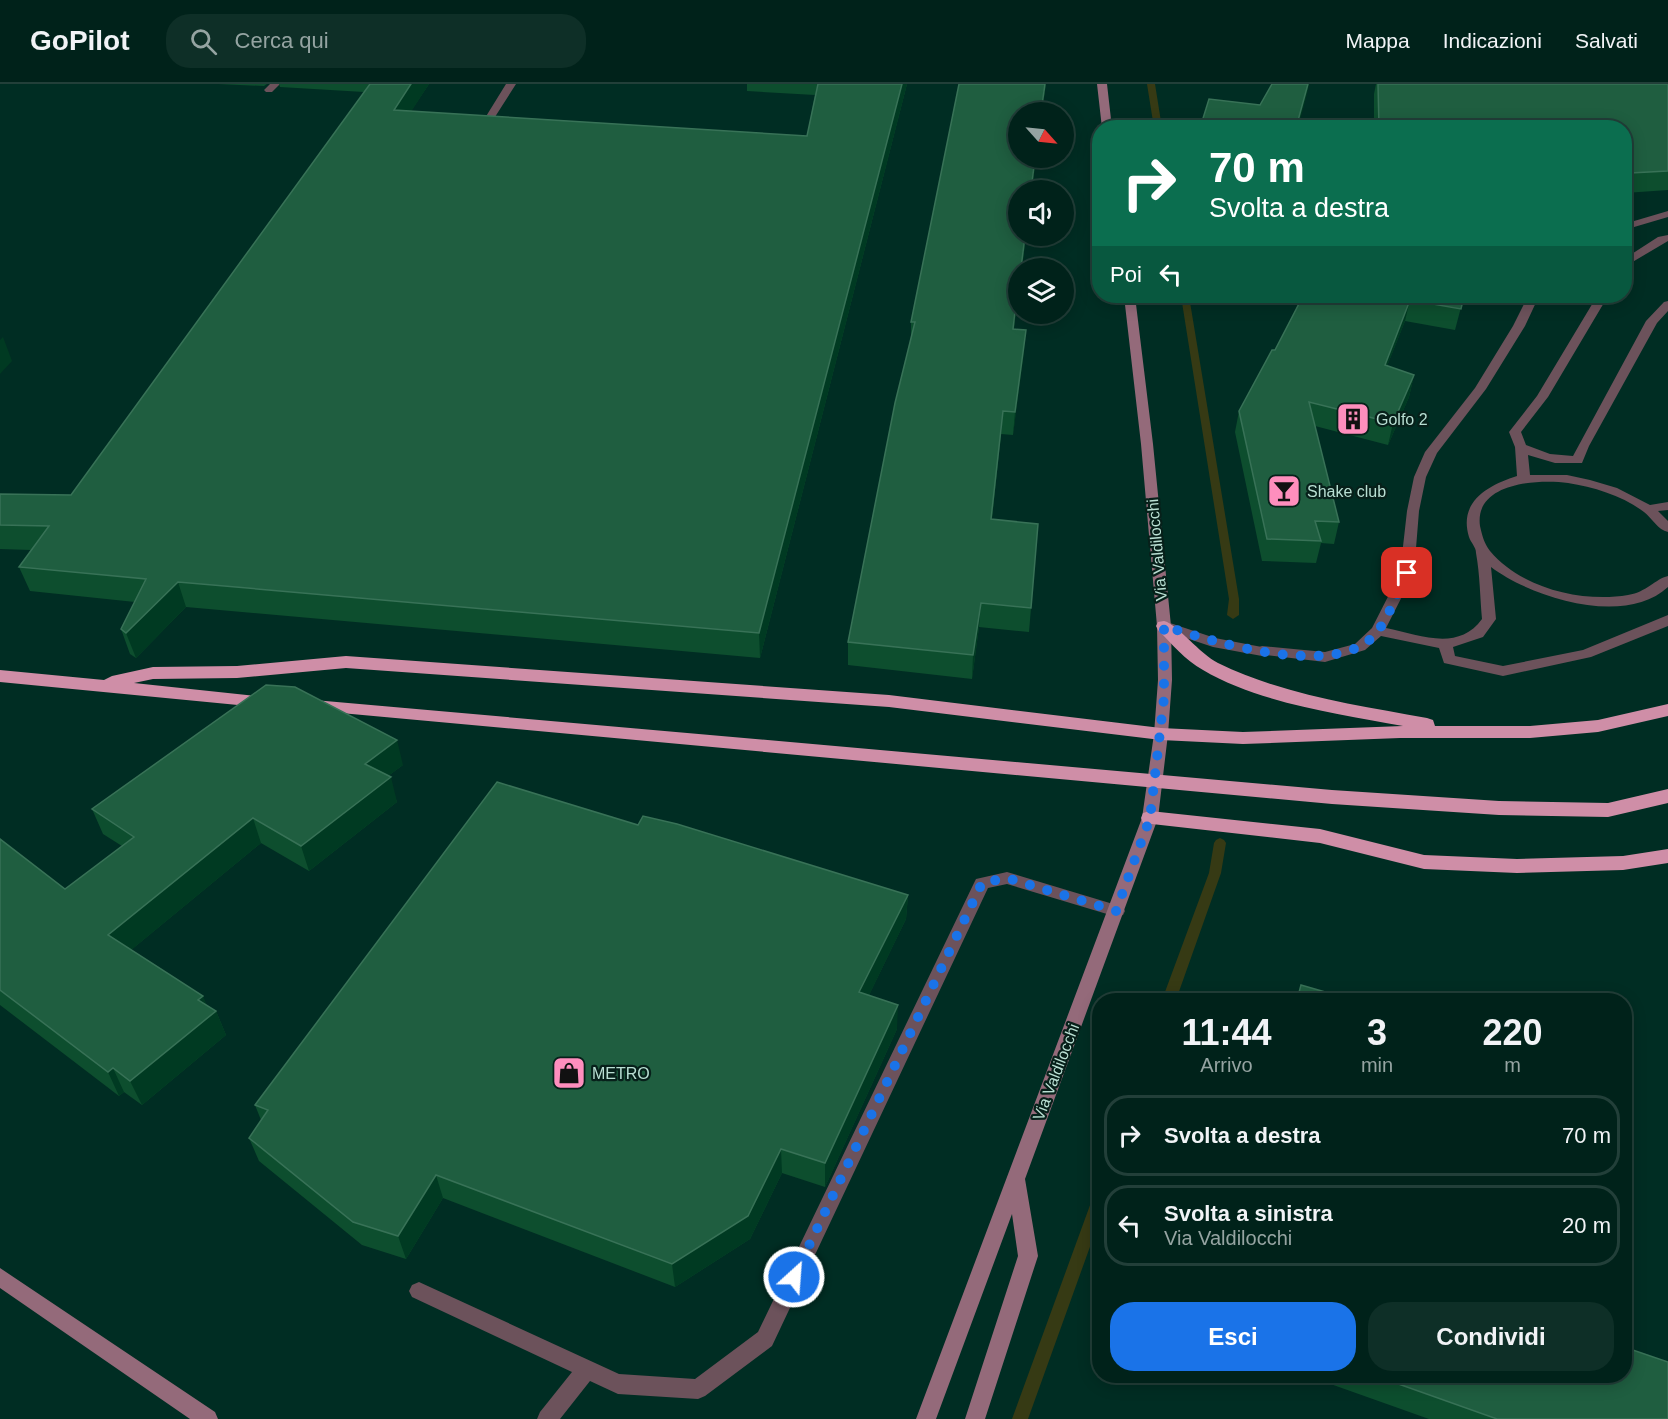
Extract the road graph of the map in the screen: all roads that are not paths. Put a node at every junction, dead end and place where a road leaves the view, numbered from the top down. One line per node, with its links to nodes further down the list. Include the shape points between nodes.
1 (511, 84): 3 (street)
2 (1102, 84): 4 (main road)
3 (490, 118)
4 (1106, 120)
5 (1668, 214): 6 (street)
6 (1632, 225)
7 (1668, 238): 8 (street)
8 (1632, 259)
9 (1130, 303): 23 (main road, Via Valdilocchi)
10 (1530, 303): 24 (street, via 1480,389 1431,452 1420,477 1413,511 1407,573)
11 (1598, 303): 13 (street, via 1542,398 1515,432)
12 (1668, 304): 14 (street, via 1652,321)
13 (1521, 447): 14 (street, via 1539,457); 15 (street)
14 (1578, 460): 16 (street)
15 (1524, 480): 16 (street); 20 (street, via 1502,485 1483,497 1473,513 1472,531)
16 (1577, 481): 18 (street, via 1622,494)
17 (1668, 506): 18 (street)
18 (1648, 509): 19 (street)
19 (1668, 528)
20 (1483, 552): 21 (street, via 1503,570 1531,586 1566,598 1603,602 1636,598); 25 (street, via 1489,619 1478,634)
21 (1667, 582)
22 (1668, 620): 25 (street, via 1586,654 1503,671 1449,660)
23 (1164, 626): 24 (street, via 1213,642 1325,657 1360,647); 29 (highway, via 1209,666 1283,695 1347,711); 30 (main road, Via Valdilocchi)
24 (1378, 631): 25 (street)
25 (1445, 645)
26 (0, 676): 27 (highway)
27 (95, 685): 30 (highway, via 153,673 237,672 346,662 889,701); 31 (highway, via 1332,797 1499,808 1608,810)
28 (1668, 710): 29 (highway, via 1598,726)
29 (1479, 732): 30 (highway, via 1243,738)
30 (1161, 734): 32 (main road, Via Valdilocchi)
31 (1668, 796)
32 (1150, 818): 33 (highway, via 1320,836 1424,862 1517,866 1623,863); 34 (main road, Via Valdilocchi)
33 (1668, 856)
34 (1116, 911): 35 (main road, Via Valdilocchi); 38 (street, via 1007,878 982,883 765,1339 698,1389 618,1384)
35 (1016, 1178): 41 (main road); 42 (main road, Via Valdilocchi, via 1028,1256)
36 (0, 1277): 39 (main road)
37 (420, 1291): 38 (street)
38 (587, 1369): 40 (street)
39 (198, 1416)
40 (547, 1419)
41 (926, 1419)
42 (975, 1419)

